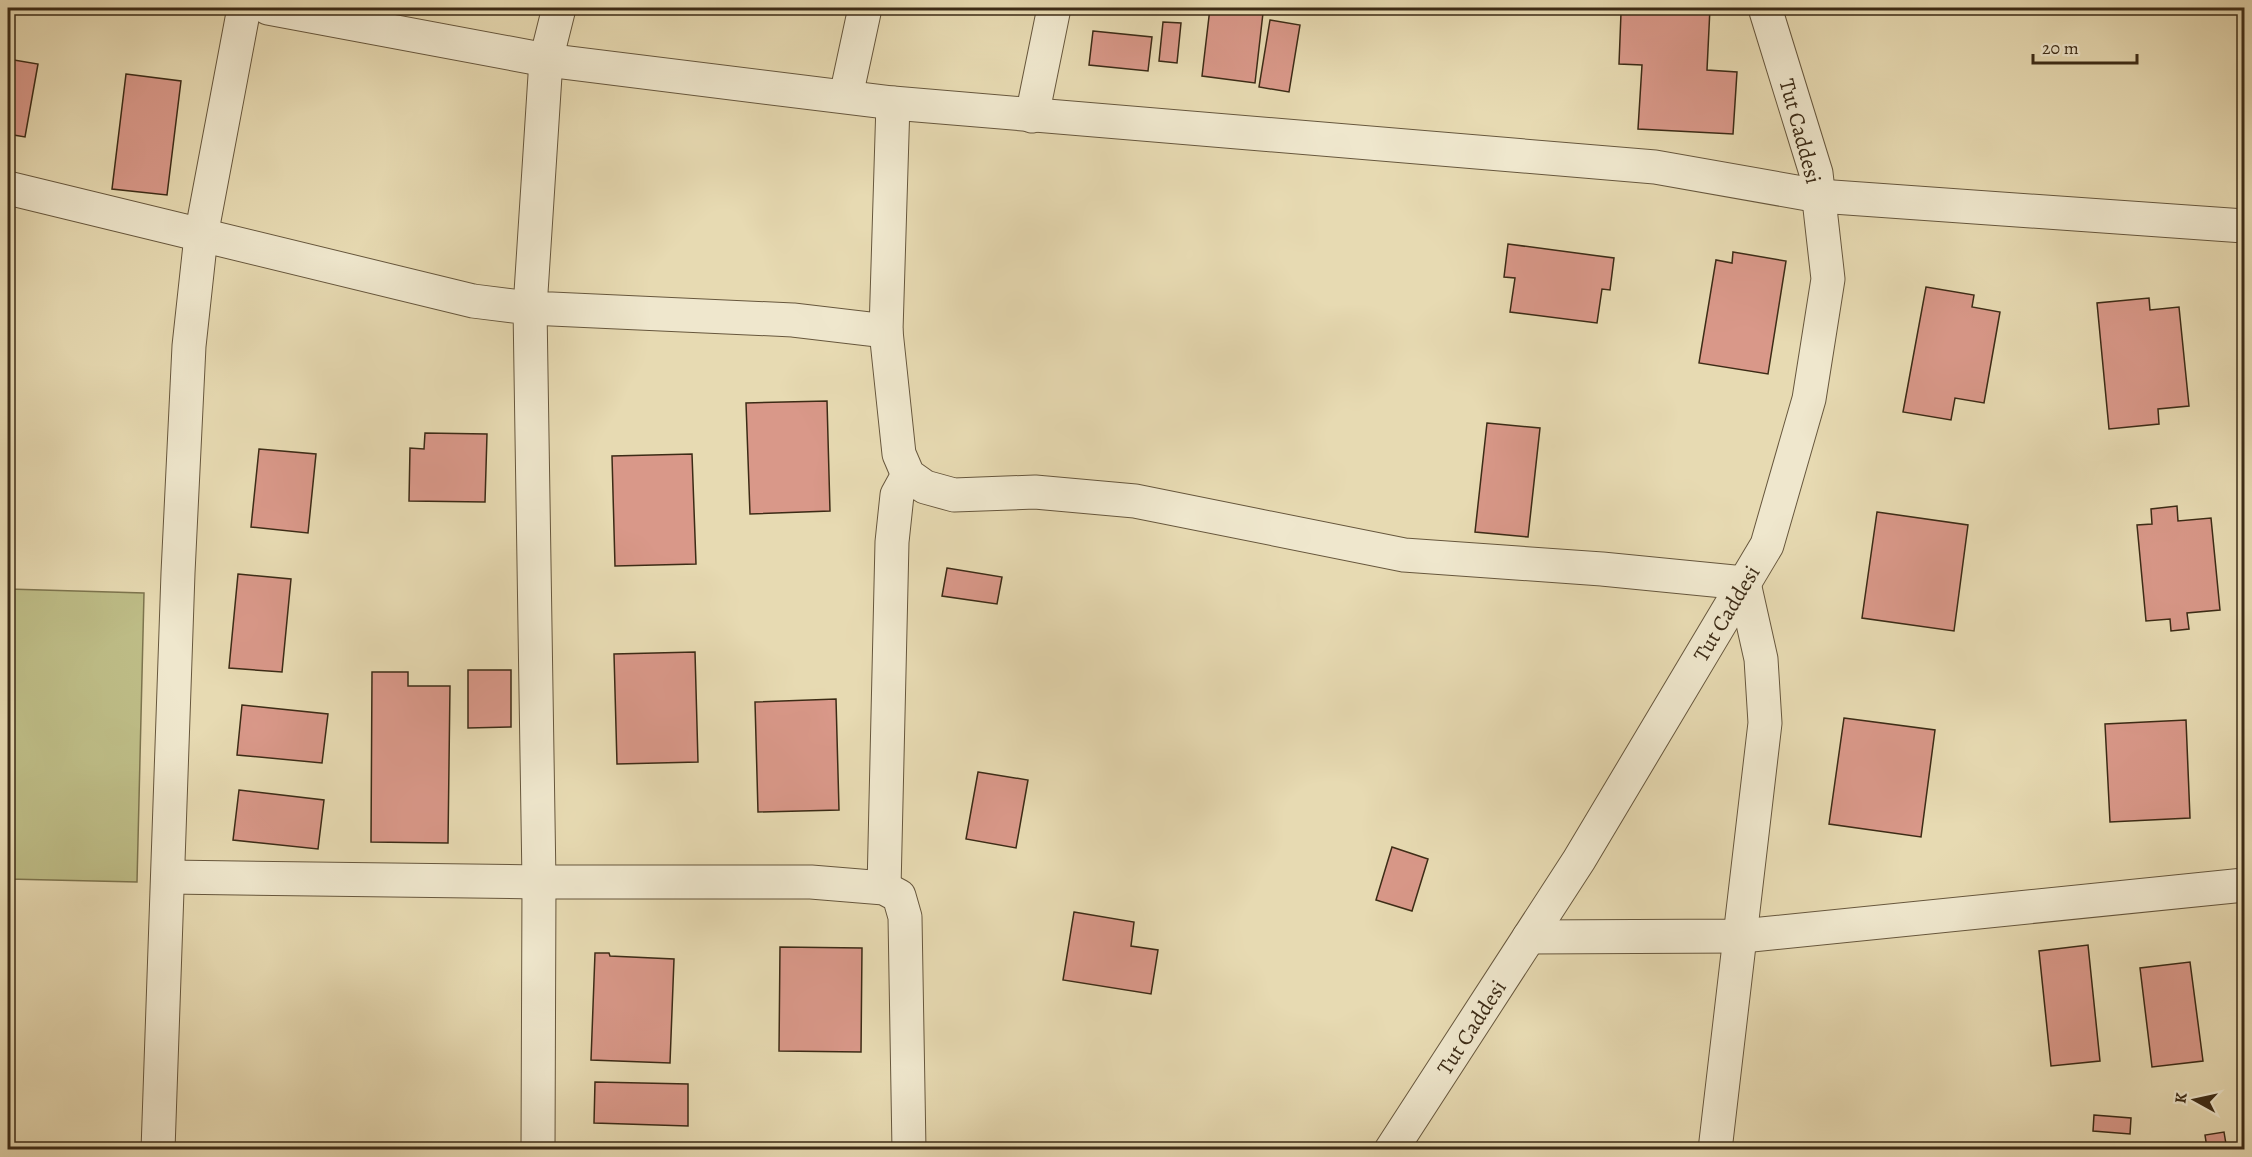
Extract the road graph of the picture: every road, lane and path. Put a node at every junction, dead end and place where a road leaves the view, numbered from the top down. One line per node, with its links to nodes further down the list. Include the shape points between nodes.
1 (244, 8): 14 (street)
2 (268, 8): 7 (street)
3 (558, 8): 7 (street)
4 (865, 8): 8 (street)
5 (1054, 8): 10 (street)
6 (1765, 8): 12 (street, Tut Caddesi, via 1816,173)
7 (546, 60): 8 (street); 15 (street)
8 (846, 96): 9 (street)
9 (893, 103): 10 (street); 16 (street)
10 (1032, 116): 12 (street, via 1655,167)
11 (8, 188): 14 (street)
12 (1818, 196): 13 (street); 18 (street, Tut Caddesi, via 1828,279 1809,399 1767,545)
13 (2244, 226)
14 (201, 236): 15 (street, via 473,301); 19 (street, via 188,358)
15 (530, 308): 16 (street, via 793,320); 20 (street)
16 (886, 330): 17 (street, via 895,429)
17 (908, 475): 18 (street, via 925,487 954,495 1035,492 1135,501 1404,555); 22 (street, via 897,495 892,542)
18 (1744, 583): 23 (street, via 1761,659 1765,723); 24 (street, Tut Caddesi)
19 (168, 876): 20 (street); 25 (street)
20 (539, 882): 22 (street, via 811,882); 26 (street)
21 (2244, 885): 23 (street)
22 (884, 888): 27 (street, via 899,896 905,917)
23 (1742, 936): 24 (street); 29 (street)
24 (1529, 937): 28 (street, Tut Caddesi)
25 (158, 1149)
26 (538, 1149)
27 (909, 1149)
28 (1391, 1149)
29 (1715, 1149)

